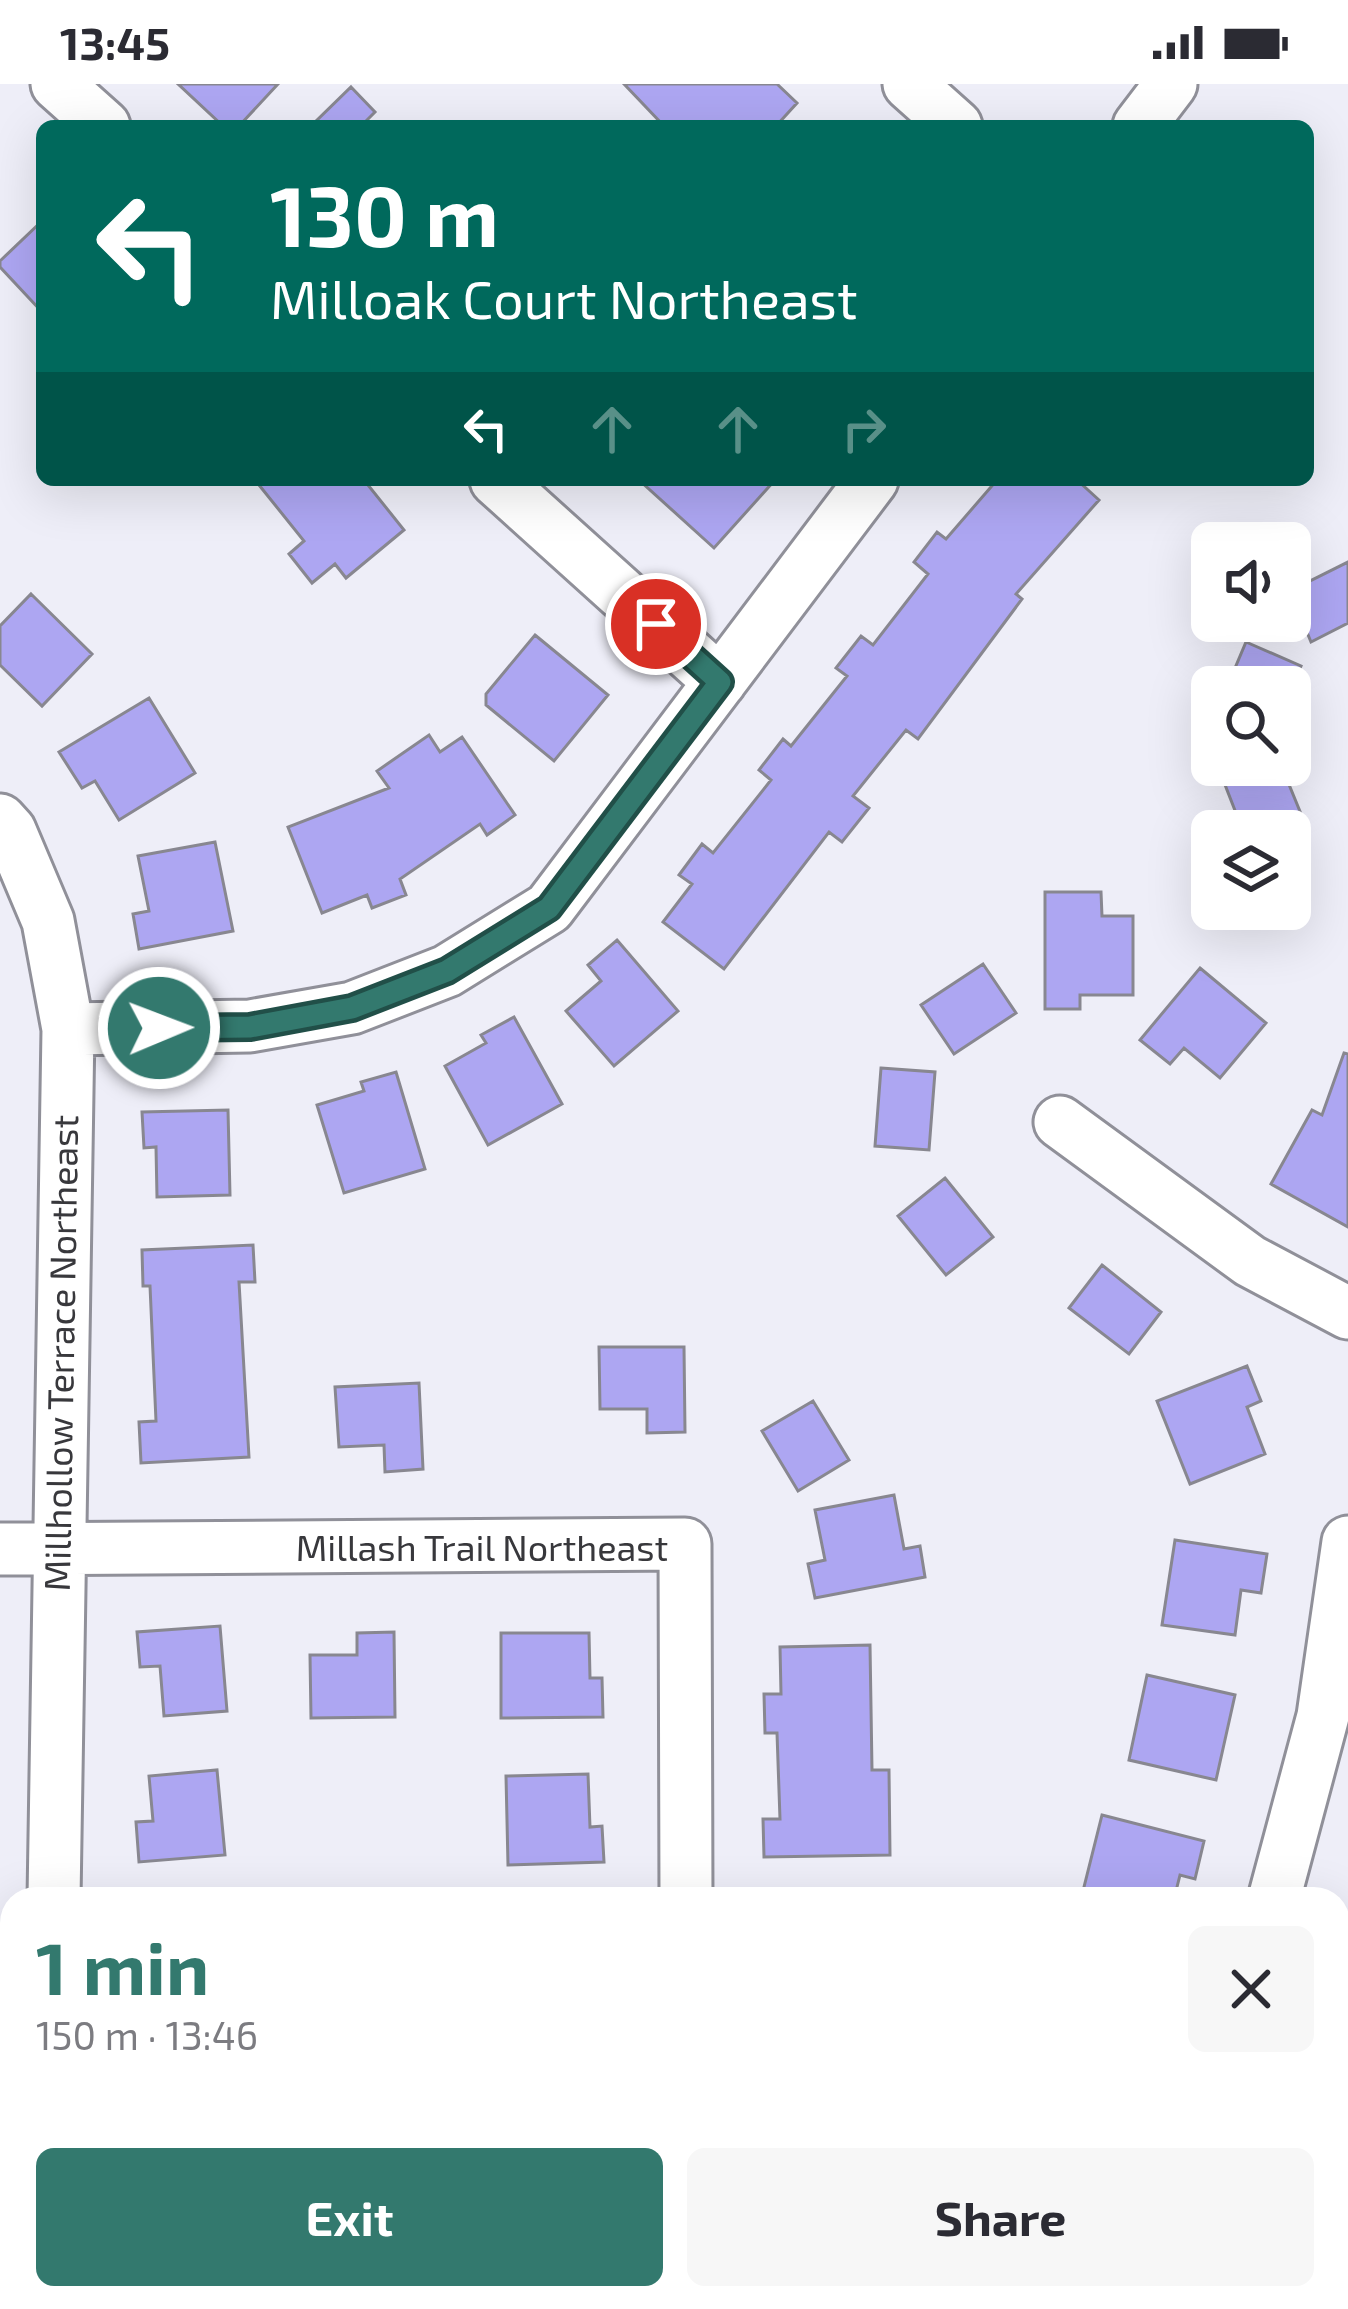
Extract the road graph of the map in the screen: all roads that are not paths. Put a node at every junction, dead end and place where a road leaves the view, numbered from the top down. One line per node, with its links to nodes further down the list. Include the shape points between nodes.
1 (57, 84): 4 (street)
2 (909, 84): 5 (street)
3 (1171, 84): 6 (street)
4 (97, 120)
5 (949, 120)
6 (1144, 120)
7 (503, 486): 9 (street)
8 (867, 486): 9 (street)
9 (720, 682): 11 (street, via 549,908 447,971 352,1008 250,1027)
10 (0, 820): 11 (street, Millhollow Terrace Northeast, via 48,921)
11 (68, 1029): 16 (street, Millhollow Terrace Northeast)
12 (1060, 1122): 13 (street, via 1250,1261)
13 (1348, 1313)
14 (1348, 1542): 19 (street, via 1323,1716)
15 (0, 1549): 16 (street, Millash Trail Northeast)
16 (57, 1549): 17 (street, Millhollow Terrace Northeast); 18 (street, Millash Trail Northeast, via 685,1544)
17 (54, 1887)
18 (686, 1887)
19 (1277, 1887)

